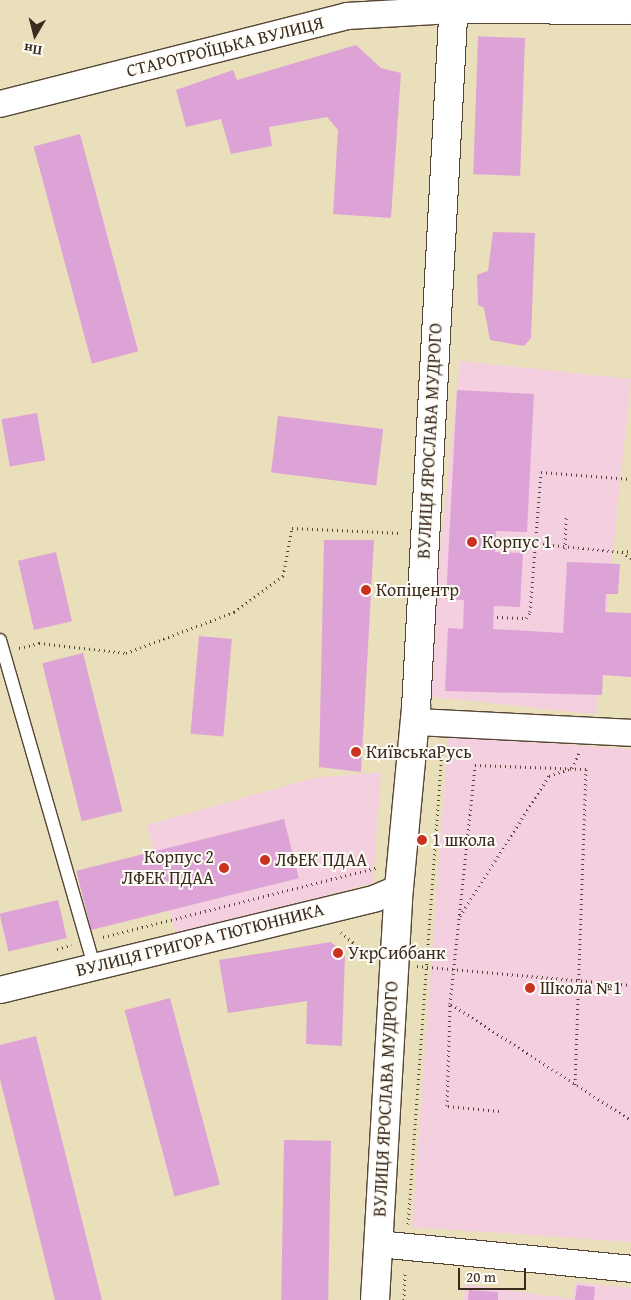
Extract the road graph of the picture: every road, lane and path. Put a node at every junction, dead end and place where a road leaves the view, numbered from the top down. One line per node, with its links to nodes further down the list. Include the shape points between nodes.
1 (453, 5): 2 (street, СТАРОТРОЇЦЬКА ВУЛИЦЯ); 3 (street, СТАРОТРОЇЦЬКА ВУЛИЦЯ, via 346,16); 16 (main road, ВУЛИЦЯ ЯРОСЛАВА МУДРОГО)
2 (631, 11)
3 (0, 104)
4 (631, 479): 8 (path, via 541,472)
5 (566, 516): 9 (path)
6 (403, 533): 15 (path, via 292,528 283,576 234,612 126,653 39,643)
7 (503, 540): 8 (path)
8 (536, 546): 9 (path); 13 (path, via 530,612 526,618)
9 (565, 549): 10 (path)
10 (622, 552): 11 (path); 12 (path)
11 (631, 552)
12 (631, 558)
13 (496, 617)
14 (0, 640): 15 (lane)
15 (4, 654): 24 (lane)
16 (415, 722): 17 (street); 22 (main road, ВУЛИЦЯ ЯРОСЛАВА МУДРОГО)
17 (445, 722): 18 (street); 27 (path)
18 (591, 731): 19 (street); 20 (path)
19 (631, 733)
20 (572, 768): 23 (path, via 548,776); 23 (path, via 475,765); 29 (path, via 586,769)
21 (378, 867): 24 (path)
22 (399, 888): 26 (street, ВУЛИЦЯ ГРИГОРА ТЮТЮННИКА, via 376,898); 36 (main road, ВУЛИЦЯ ЯРОСЛАВА МУДРОГО)
23 (459, 918): 28 (path)
24 (87, 941): 25 (path); 26 (lane)
25 (48, 951)
26 (94, 966): 31 (street, ВУЛИЦЯ ГРИГОРА ТЮТЮННИКА)
27 (424, 966): 28 (path); 37 (path)
28 (454, 969): 29 (path); 32 (path)
29 (581, 980): 30 (path); 33 (path)
30 (631, 985)
31 (0, 990)
32 (450, 1004): 33 (path); 34 (path, via 447,1106)
33 (575, 1087): 35 (path)
34 (499, 1111)
35 (631, 1120)
36 (378, 1244): 37 (street); 39 (main road, ВУЛИЦЯ ЯРОСЛАВА МУДРОГО)
37 (406, 1246): 38 (street); 40 (path)
38 (631, 1269)
39 (376, 1300)
40 (404, 1300)

